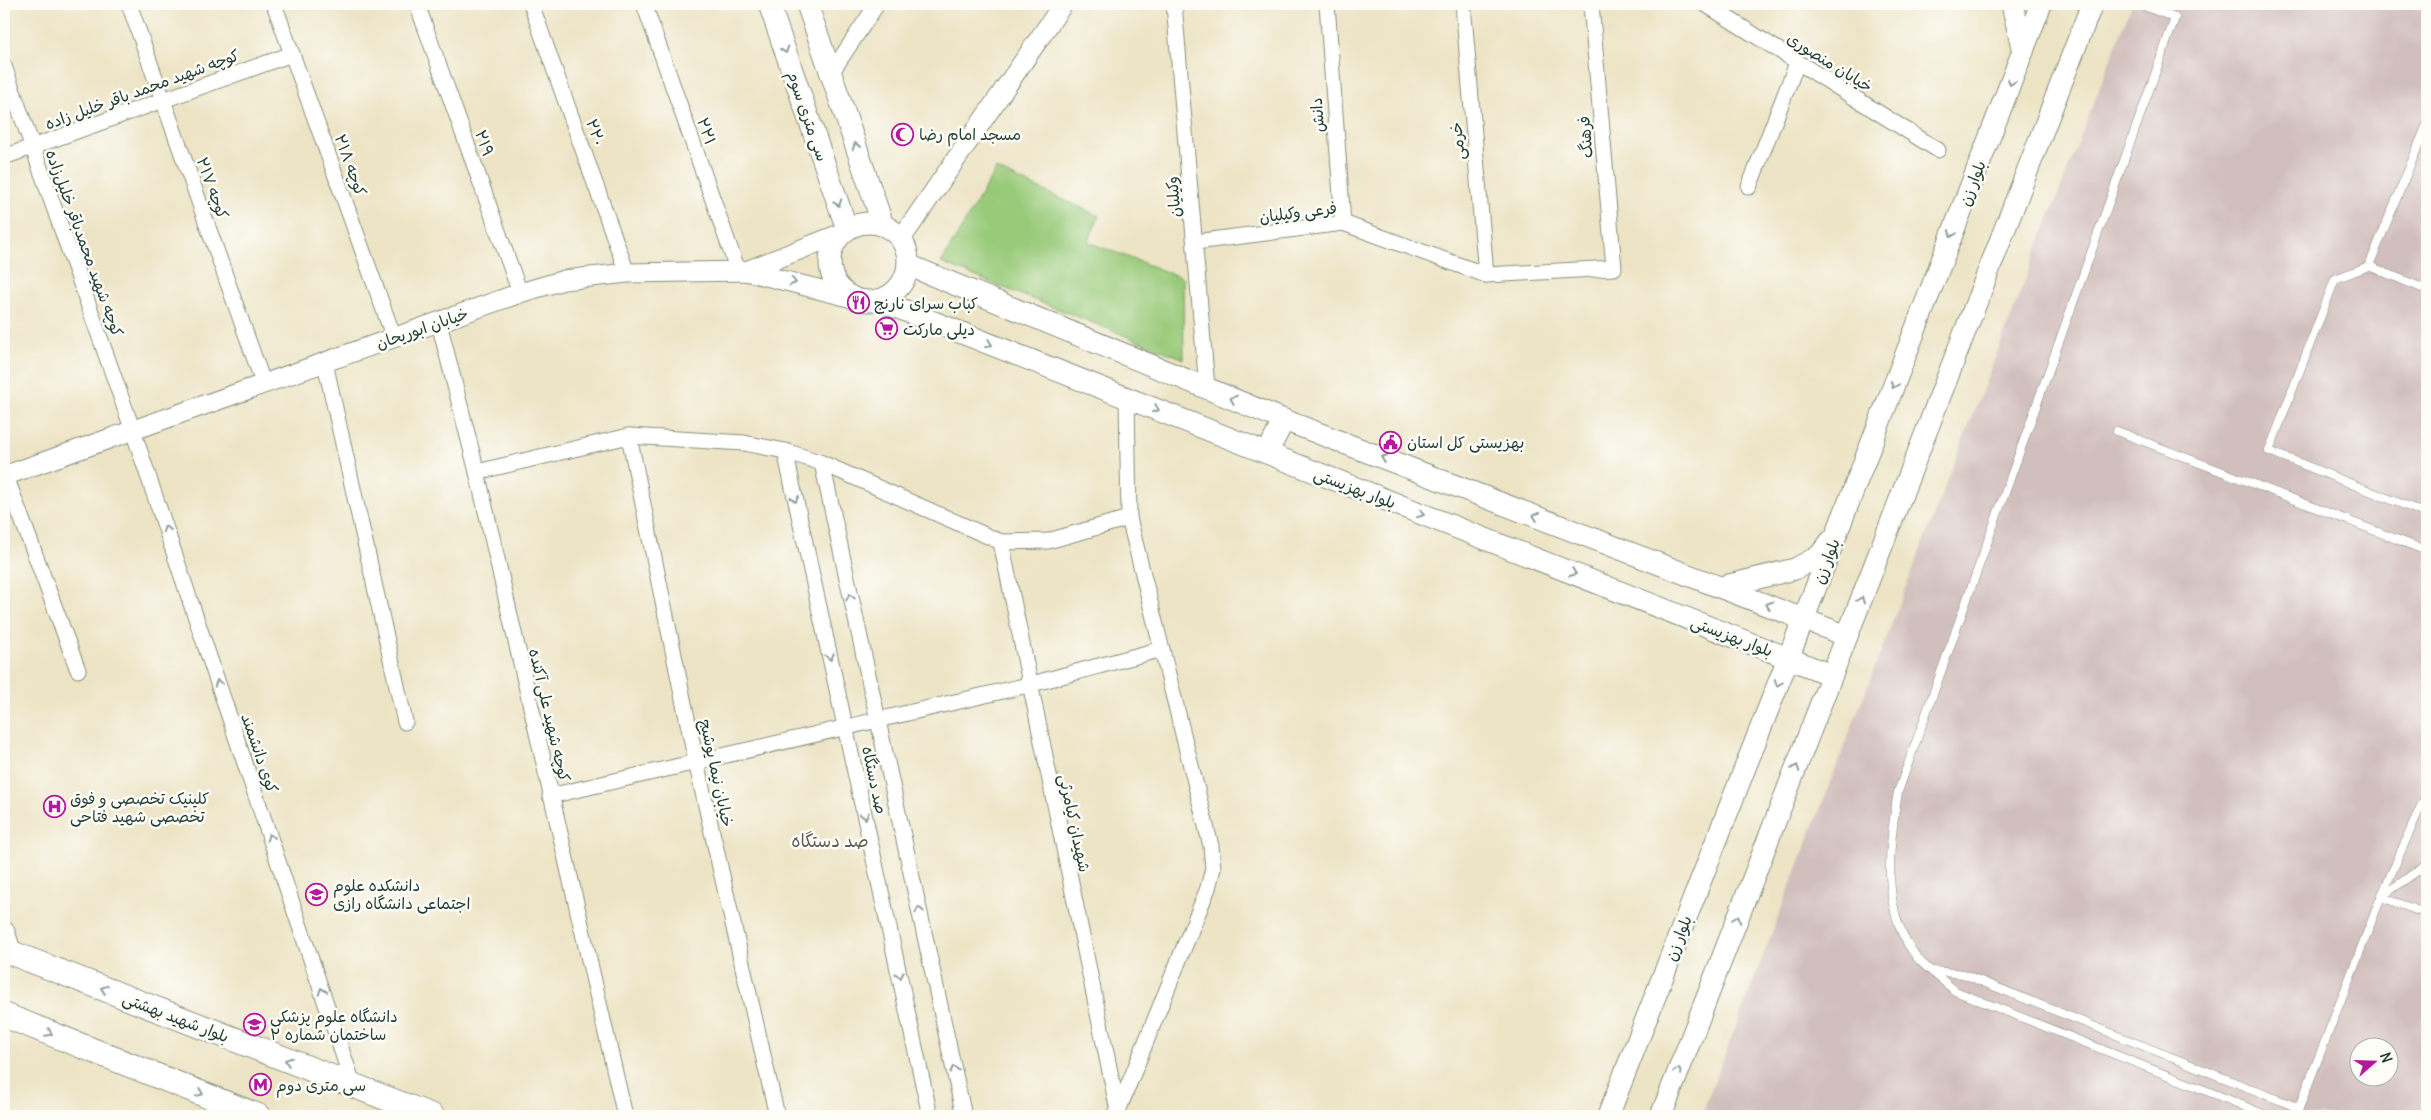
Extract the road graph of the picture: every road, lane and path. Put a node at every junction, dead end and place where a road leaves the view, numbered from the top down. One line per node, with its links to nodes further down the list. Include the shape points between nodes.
1 (129, 4): 24 (street, کوچه ۲۱۷)
2 (274, 4): 20 (street, کوچه ۲۱۸)
3 (417, 4): 41 (street, ۲۱۹)
4 (531, 4): 38 (street, ۲۲۰)
5 (644, 4): 37 (street, ۲۲۱)
6 (769, 4): 32 (main road, سی متری سوم, one-way to 32)
7 (807, 4): 23 (main road)
8 (877, 4): 23 (street)
9 (1063, 4): 33 (street)
10 (1174, 4): 34 (street, وکیلیان)
11 (1327, 4): 30 (street, دانش)
12 (1463, 4): 39 (street, خرمی)
13 (1590, 4): 39 (street, فرهنگ, via 1614,268)
14 (1704, 4): 21 (street, خیابان منصوری)
15 (2012, 4): 19 (main road)
16 (2041, 4): 19 (main road, بلوار زن)
17 (2092, 4): 66 (main road, one-way to 17)
18 (2139, 4): 82 (lane, via 2175,18 1898,792 1890,860 1891,896 1910,948)
19 (2022, 52): 61 (main road, بلوار زن, one-way to 61)
20 (292, 54): 24 (street, کوچه شهید محمد باقر خلیل زاده); 45 (street, کوچه ۲۱۸)
21 (1797, 63): 27 (street, خیابان منصوری); 29 (street)
22 (4, 66): 26 (street, کوچه شهید محمدباقر خلیل‌زاده)
23 (831, 73): 31 (main road, one-way to 23)
24 (163, 100): 26 (street, کوچه شهید محمد باقر خلیل زاده); 47 (street, کوچه ۲۱۷)
25 (2427, 124): 36 (lane)
26 (32, 147): 28 (street, کوچه شهید محمد باقر خلیل زاده); 51 (street, کوچه شهید محمدباقر خلیل‌زاده)
27 (1938, 150)
28 (4, 157)
29 (1749, 187)
30 (1343, 223): 34 (street, فرعی وکیلیان); 39 (street, فرعی وکیلیان)
31 (883, 225): 32 (main road, via 865,222); 33 (main road, via 894,230)
32 (844, 231): 37 (street); 42 (main road, via 832,247 830,271 843,292)
33 (901, 239): 35 (main road, via 907,251)
34 (1195, 242): 48 (street, وکیلیان)
35 (908, 265): 43 (main road, via 899,287); 48 (main road)
36 (2370, 266): 40 (lane); 59 (lane, via 2335,279 2269,451)
37 (742, 271): 38 (street, خیابان ابوریحان); 42 (street, خیابان ابوریحان, one-way to 42)
38 (627, 273): 41 (street, خیابان ابوریحان, via 564,280)
39 (1486, 276)
40 (2427, 290)
41 (520, 293): 44 (street, خیابان ابوریحان)
42 (853, 298): 43 (main road)
43 (878, 300): 49 (main road, بلوار بهزیستی, one-way to 49)
44 (438, 323): 45 (street, خیابان ابوریحان); 57 (street, کوچه شهید علی آکنده)
45 (394, 338): 46 (street, خیابان ابوریحان)
46 (325, 363): 47 (street, خیابان ابوریحان); 73 (street)
47 (264, 385): 51 (street, خیابان ابوریحان)
48 (1207, 388): 50 (main road, one-way to 48)
49 (1127, 398): 55 (main road, بلوار بهزیستی, one-way to 55); 60 (street)
50 (1284, 420): 55 (main road); 64 (main road, one-way to 50)
51 (133, 431): 58 (street, خیابان ابوریحان); 84 (street, کوی دانشمند, one-way to 51)
52 (2117, 431): 63 (lane)
53 (629, 436): 54 (street, via 744,443); 57 (street); 75 (street, خیابان نیما یوشیج)
54 (785, 451): 56 (street); 74 (street, صد دستگاه, one-way to 74)
55 (1268, 453): 68 (main road, بلوار بهزیستی, one-way to 68)
56 (822, 463): 62 (street); 72 (street, صد دستگاه, one-way to 56)
57 (476, 472): 77 (street, کوچه شهید علی آکنده)
58 (4, 474): 69 (street)
59 (2427, 514)
60 (1128, 518): 62 (street, via 1048,541); 67 (street)
61 (1837, 533): 64 (main road, via 1819,556 1795,569); 65 (main road, بلوار زن)
62 (1001, 542): 71 (street, شهیدان کیامرثی)
63 (2427, 551)
64 (1721, 586): 65 (main road, one-way to 64)
65 (1804, 618): 66 (main road); 68 (main road, بلوار زن)
66 (1847, 636): 70 (main road)
67 (1162, 649): 71 (street); 86 (street, via 1211,846 1213,868 1208,888)
68 (1788, 658): 70 (main road, بلوار بهزیستی); 94 (main road, بلوار زن, one-way to 94)
69 (78, 670)
70 (1832, 675): 95 (main road, one-way to 70)
71 (1028, 685): 72 (street); 86 (street, شهیدان کیامرثی)
72 (877, 719): 74 (street); 93 (street, صد دستگاه, one-way to 72)
73 (405, 722)
74 (846, 727): 75 (street); 92 (street, صد دستگاه, one-way to 92)
75 (696, 762): 77 (street); 91 (street, خیابان نیما یوشیج)
76 (2427, 792): 79 (lane)
77 (550, 796): 90 (street, کوچه شهید علی آکنده)
78 (2427, 864): 79 (lane)
79 (2382, 897): 80 (lane); 85 (lane)
80 (2427, 914)
81 (6, 945): 84 (main road, بلوار شهید بهشتی, one-way to 81)
82 (1934, 971): 85 (lane, via 1963,974); 87 (lane, via 1954,991)
83 (4, 1015): 88 (main road, one-way to 88)
84 (354, 1087): 89 (main road, بلوار شهید بهشتی)
85 (2299, 1108): 97 (lane)
86 (1115, 1114)
87 (2257, 1114): 96 (lane)
88 (249, 1115)
89 (432, 1116)
90 (625, 1116)
91 (777, 1116)
92 (930, 1116)
93 (964, 1116)
94 (1608, 1116)
95 (1661, 1116)
96 (2268, 1116)
97 (2296, 1116)

